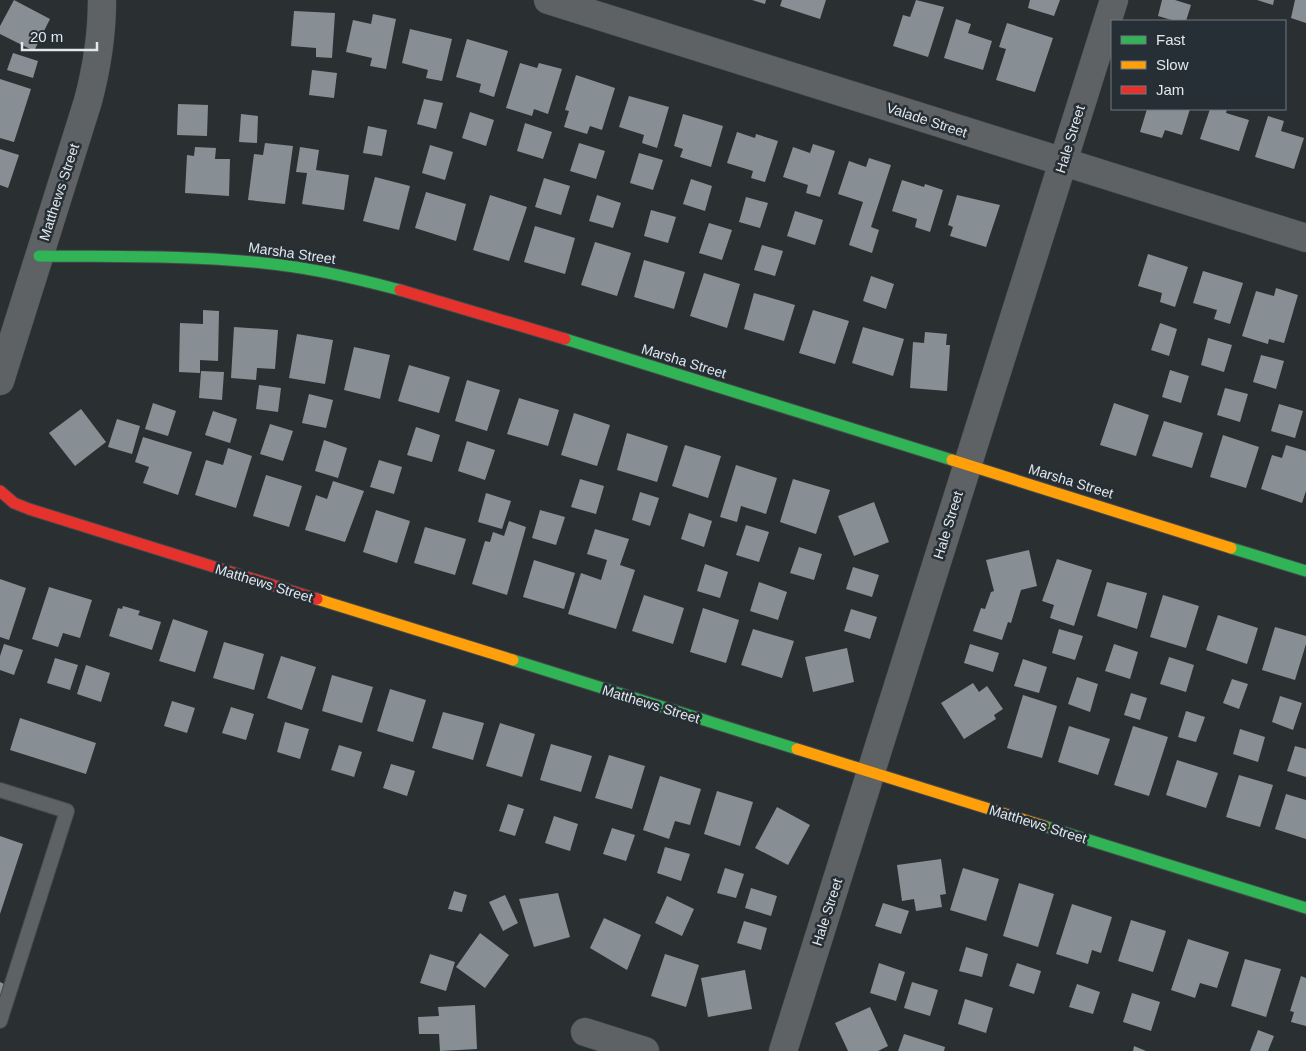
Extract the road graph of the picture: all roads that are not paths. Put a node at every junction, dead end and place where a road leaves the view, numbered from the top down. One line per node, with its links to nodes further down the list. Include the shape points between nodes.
1 (102, 0): 6 (street, Matthews Street, via 96,71)
2 (548, 0): 4 (street, Valade Street)
3 (1114, 0): 4 (street, Hale Street)
4 (1063, 163): 5 (street, Valade Street); 8 (street, Hale Street)
5 (1306, 238)
6 (39, 256): 7 (street, Matthews Street); 8 (street, Marsha Street, via 231,260 359,279 437,299)
7 (0, 381)
8 (967, 464): 10 (street, Marsha Street); 11 (street, Hale Street)
9 (0, 491): 11 (street, Matthews Street, via 14,503 28,509)
10 (1306, 571)
11 (871, 773): 13 (street, Matthews Street); 17 (street, Hale Street)
12 (0, 790): 14 (lane, via 67,811)
13 (1306, 908)
14 (0, 1022)
15 (585, 1032): 16 (street)
16 (645, 1051)
17 (783, 1051)

